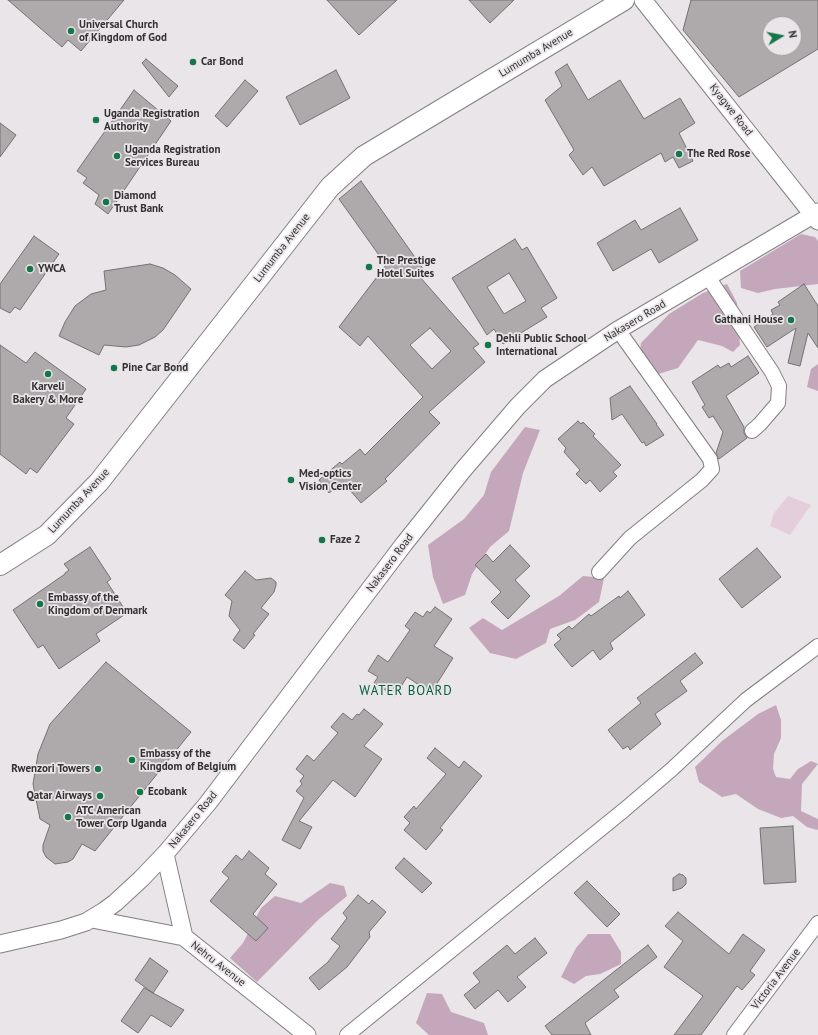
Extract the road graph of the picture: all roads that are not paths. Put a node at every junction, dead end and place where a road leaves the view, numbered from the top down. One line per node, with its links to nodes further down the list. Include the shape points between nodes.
1 (624, 0): 7 (main road, Lumumba Avenue, via 364,156 330,187 99,482 47,535)
2 (643, 0): 3 (street, Kyagwe Road)
3 (816, 216): 4 (street, Nakasero Road)
4 (708, 277): 5 (street, Nakasero Road); 6 (street, via 779,386 778,403)
5 (618, 330): 8 (street, via 710,459 712,469 630,538); 10 (street, Nakasero Road, via 545,379 518,406 404,544 208,803)
6 (752, 431)
7 (0, 565)
8 (599, 572)
9 (818, 646): 16 (street, via 746,700 624,810)
10 (165, 854): 11 (street, Nakasero Road, via 125,895); 13 (street)
11 (92, 918): 13 (street, Nehru Avenue); 14 (street, Nakasero Road, via 61,930)
12 (818, 923): 17 (street, Victoria Avenue)
13 (184, 937): 15 (street, Nehru Avenue)
14 (0, 944)
15 (307, 1035)
16 (347, 1035)
17 (734, 1035)

